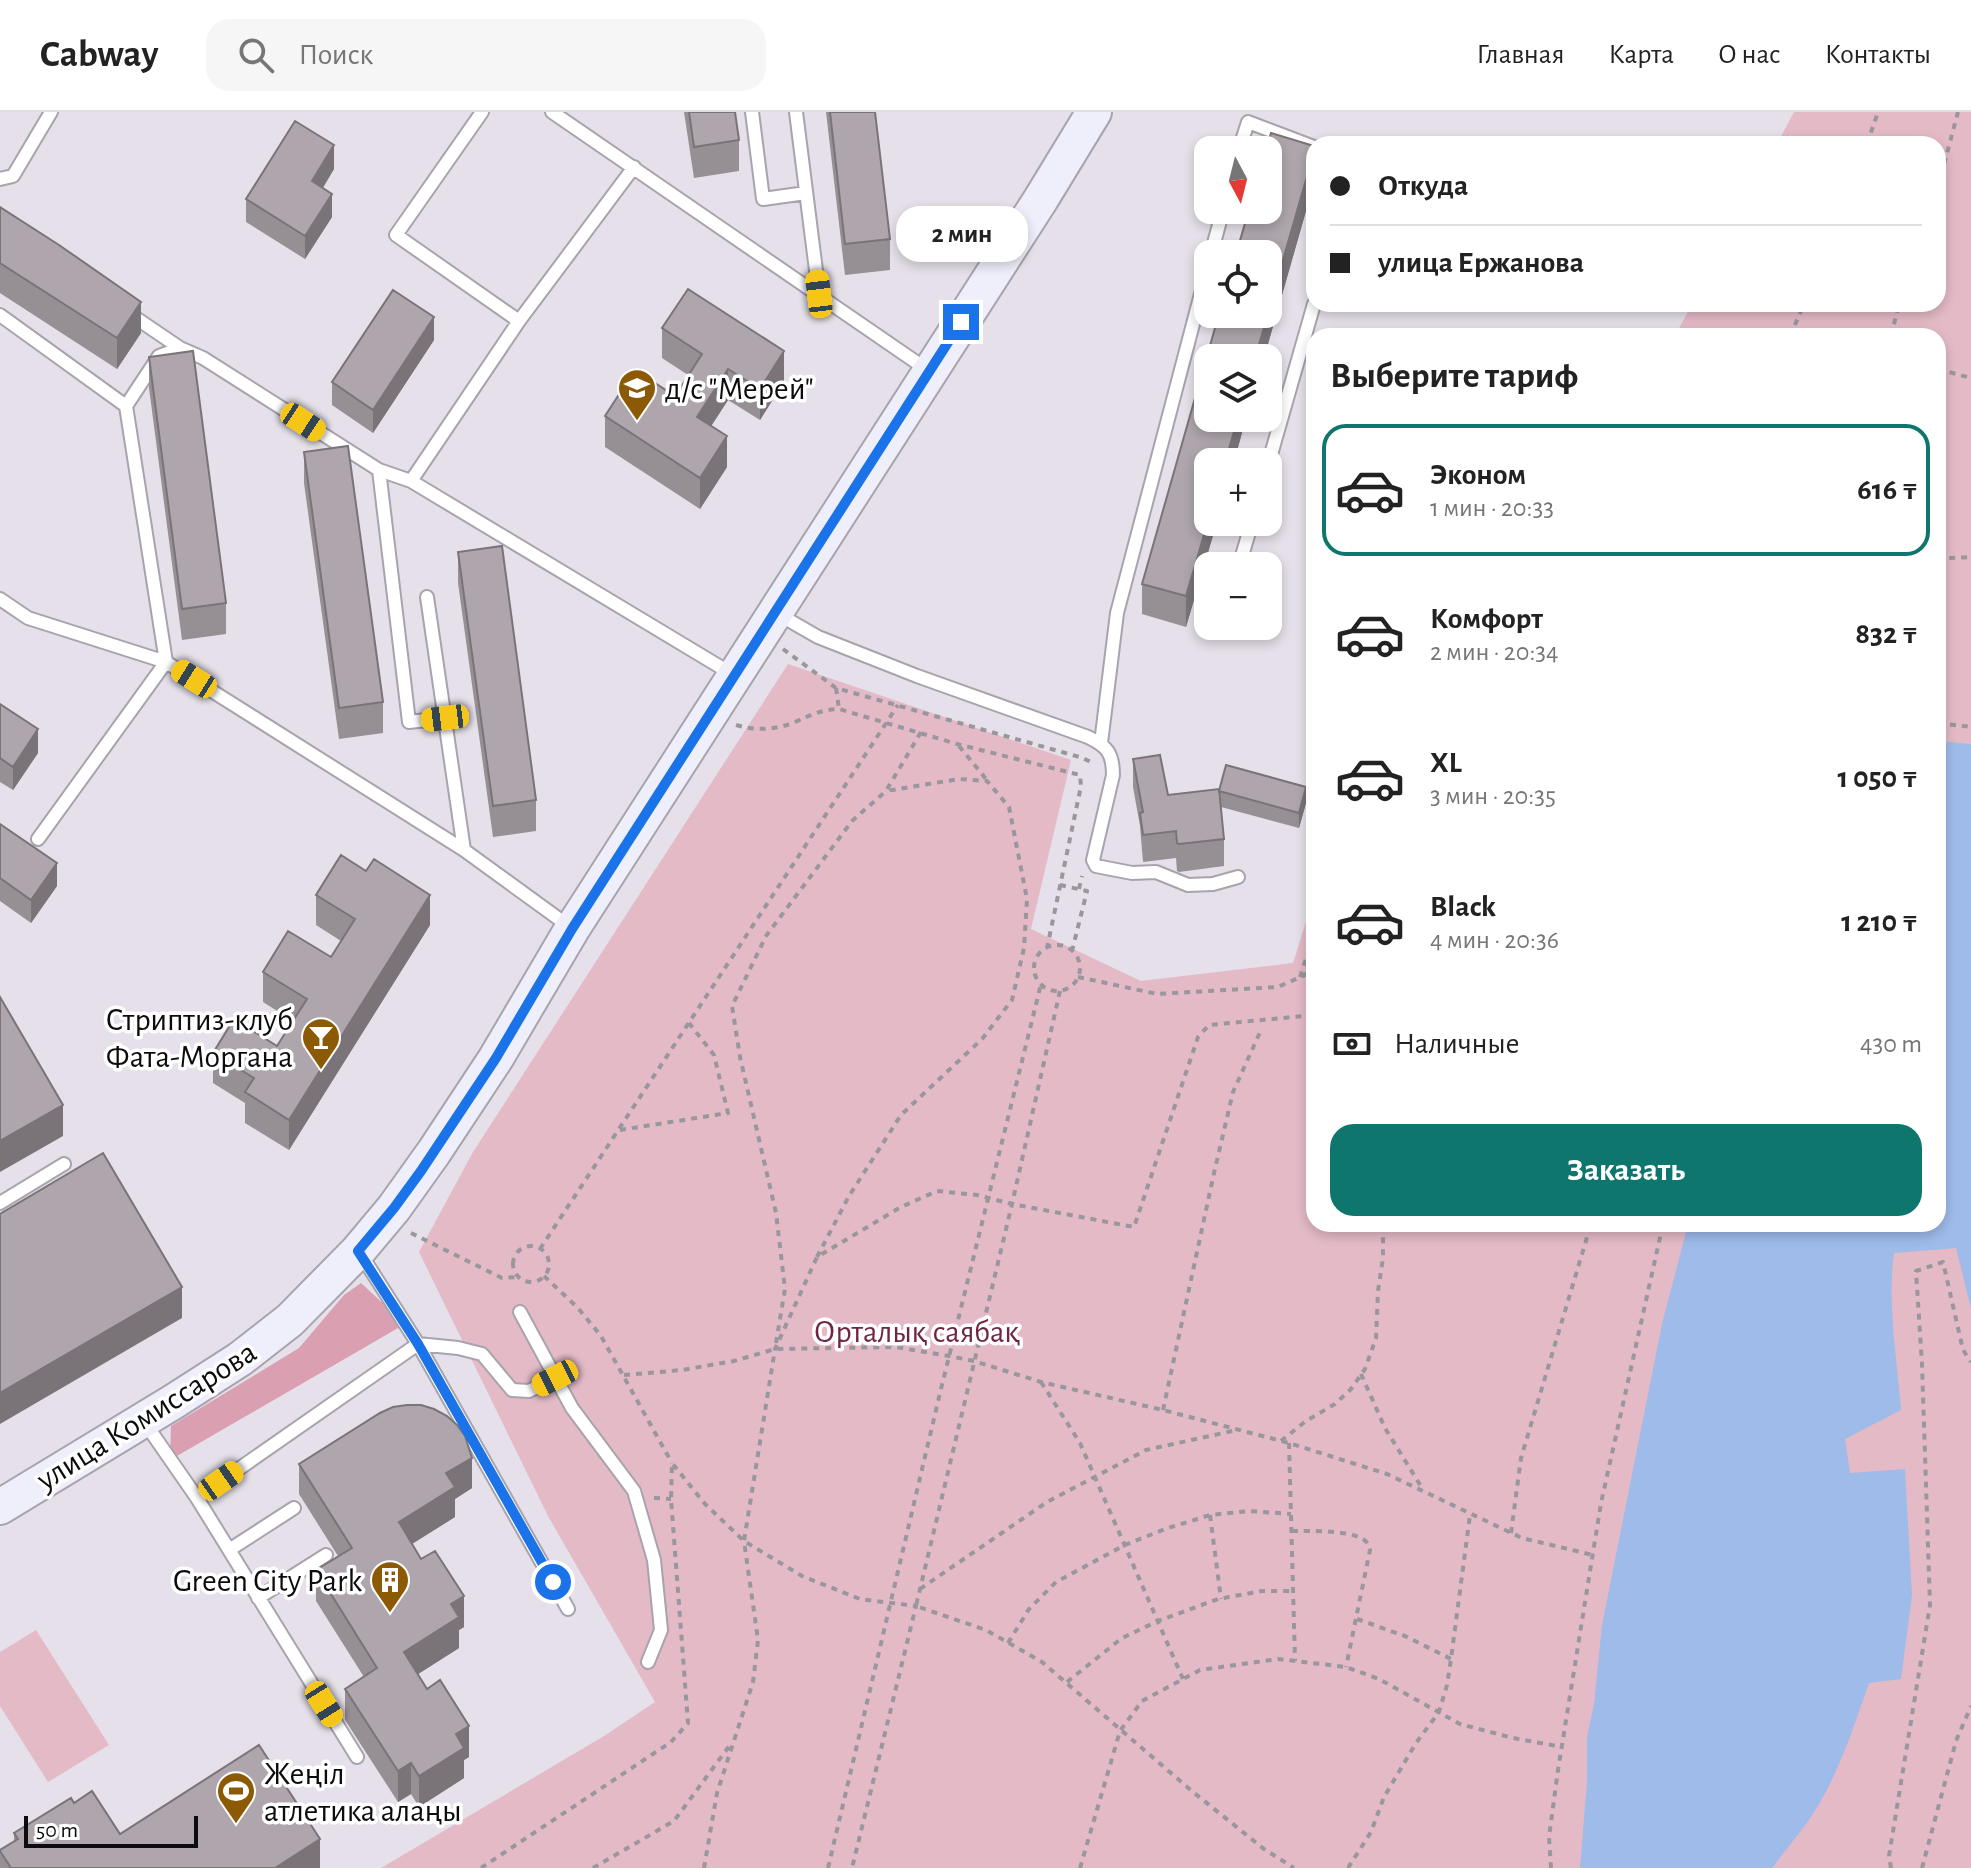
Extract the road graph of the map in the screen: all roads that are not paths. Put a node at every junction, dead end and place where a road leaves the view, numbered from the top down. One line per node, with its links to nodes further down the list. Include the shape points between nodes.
1 (51, 112): 10 (lane, via 13,176)
2 (482, 112): 16 (lane, via 396,235)
3 (552, 112): 9 (lane)
4 (752, 112): 11 (lane, via 763,199)
5 (796, 112): 11 (lane)
6 (1094, 112): 19 (street, улица Комиссарова)
7 (1249, 117): 8 (lane)
8 (1306, 143)
9 (634, 167): 12 (lane); 16 (lane)
10 (0, 179)
11 (806, 193): 12 (lane)
12 (819, 294): 19 (lane)
13 (116, 304): 18 (lane)
14 (0, 315): 20 (lane)
15 (1194, 320): 30 (lane, via 1117,613)
16 (519, 321): 23 (lane)
17 (1306, 332): 21 (lane)
18 (180, 348): 20 (lane, via 159,356); 22 (lane)
19 (929, 371): 26 (street, улица Комиссарова)
20 (126, 406): 27 (lane)
21 (1273, 448)
22 (379, 470): 23 (lane); 29 (lane, via 409,722)
23 (411, 481): 28 (lane)
24 (427, 597): 29 (lane)
25 (0, 599): 27 (lane, via 28,618)
26 (768, 623): 28 (street, улица Комиссарова); 30 (lane)
27 (166, 662): 31 (lane); 32 (lane)
28 (735, 675): 34 (street, улица Комиссарова)
29 (445, 718): 32 (lane)
30 (1101, 743): 33 (lane, via 1113,762 1113,775 1093,860 1096,866 1156,872 1188,885)
31 (38, 839)
32 (464, 850): 34 (lane)
33 (1238, 877)
34 (572, 929): 37 (street, улица Комиссарова, via 434,1152)
35 (64, 1164): 36 (lane)
36 (0, 1203)
37 (358, 1251): 39 (lane); 41 (street, улица Комиссарова, via 290,1320 240,1359)
38 (520, 1312): 40 (lane)
39 (418, 1344): 40 (lane, via 482,1354 512,1390 529,1391); 42 (lane); 48 (lane)
40 (555, 1378): 49 (lane, via 634,1491 654,1560 661,1630)
41 (143, 1420): 42 (lane); 43 (street, улица Комиссарова)
42 (197, 1498): 45 (lane)
43 (0, 1507)
44 (294, 1508): 45 (lane)
45 (229, 1550): 47 (lane)
46 (326, 1555): 47 (lane)
47 (258, 1598): 50 (lane)
48 (568, 1609)
49 (648, 1662)
50 (357, 1757)

